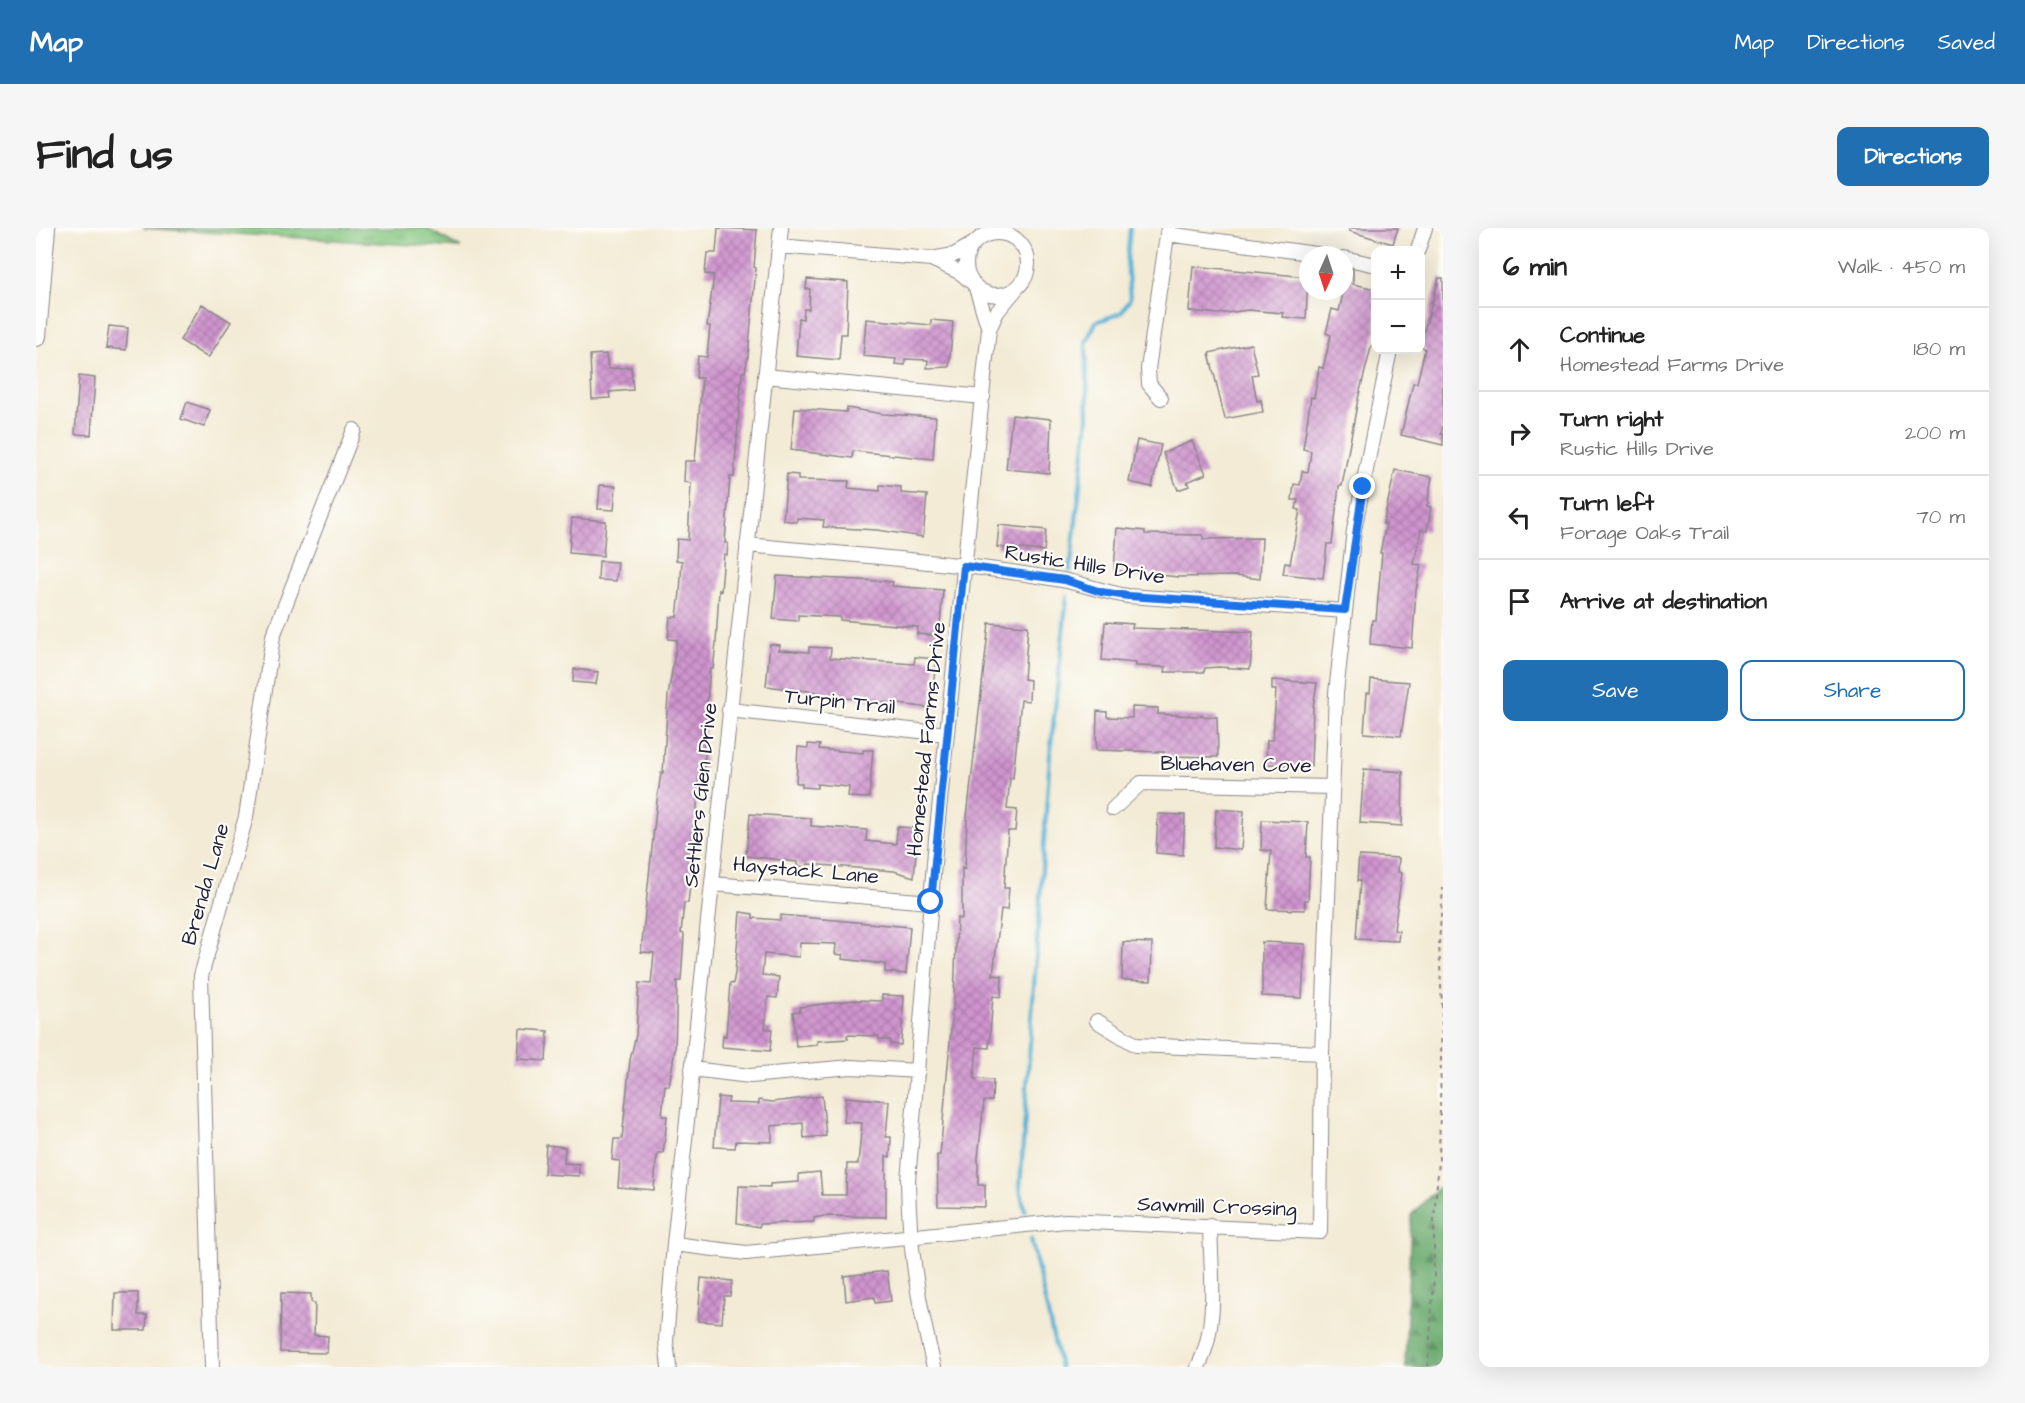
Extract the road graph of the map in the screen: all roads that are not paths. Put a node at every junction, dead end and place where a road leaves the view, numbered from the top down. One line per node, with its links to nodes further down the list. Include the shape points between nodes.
1 (45, 228): 17 (main road)
2 (781, 228): 8 (street, Settlers Glen Drive)
3 (1012, 228): 7 (street, Homestead Farms Drive)
4 (1425, 228): 9 (street)
5 (1167, 231): 10 (street); 21 (street, via 1148,369 1149,384)
6 (980, 237): 7 (street, via 1000,233); 11 (street, via 954,255); 14 (street, Homestead Farms Drive, via 965,262)
7 (1018, 242): 15 (street, Homestead Farms Drive, via 1028,260 1023,281)
8 (779, 246): 11 (street); 19 (street, Settlers Glen Drive)
9 (1419, 246)
10 (1299, 251)
11 (931, 259): 14 (street, via 961,273)
12 (1353, 260): 13 (street)
13 (1371, 264)
14 (973, 285): 15 (street, via 986,294 1007,294); 16 (street, Homestead Farms Drive)
15 (1016, 289): 16 (street, Homestead Farms Drive)
16 (989, 329): 20 (street, Homestead Farms Drive)
17 (36, 336)
18 (1389, 354): 25 (street, Sawmill Crossing, via 1354,530)
19 (765, 376): 20 (street); 23 (street, Settlers Glen Drive)
20 (983, 397): 24 (street, Homestead Farms Drive)
21 (1161, 398)
22 (354, 430): 39 (street, Brenda Lane, via 273,636 246,817 201,976)
23 (747, 545): 24 (street, Rustic Hills Drive); 26 (street, Settlers Glen Drive)
24 (964, 566): 25 (street, Rustic Hills Drive, via 1065,580 1128,596); 27 (street, Homestead Farms Drive)
25 (1345, 610): 28 (street, Sawmill Crossing)
26 (729, 710): 27 (street, Turpin Trail); 30 (street, Settlers Glen Drive)
27 (947, 734): 31 (street, Homestead Farms Drive)
28 (1332, 787): 29 (street, Bluehaven Cove, via 1141,783); 33 (street, Sawmill Crossing)
29 (1113, 809)
30 (712, 884): 31 (street, Haystack Lane); 34 (street, Settlers Glen Drive)
31 (931, 902): 35 (street, Homestead Farms Drive)
32 (1096, 1022): 33 (street, via 1136,1045)
33 (1322, 1053): 36 (street, Sawmill Crossing, via 1320,1232)
34 (692, 1069): 35 (street, via 750,1076 851,1066); 38 (street, Settlers Glen Drive)
35 (918, 1071): 37 (street, Homestead Farms Drive, via 908,1181)
36 (1210, 1226): 37 (street, Sawmill Crossing, via 1066,1221); 42 (street, via 1212,1307)
37 (909, 1237): 38 (street, Sawmill Crossing, via 746,1253); 41 (street, Homestead Farms Drive)
38 (674, 1244): 40 (street, Settlers Glen Drive, via 666,1341)
39 (212, 1367)
40 (669, 1367)
41 (934, 1367)
42 (1198, 1367)

